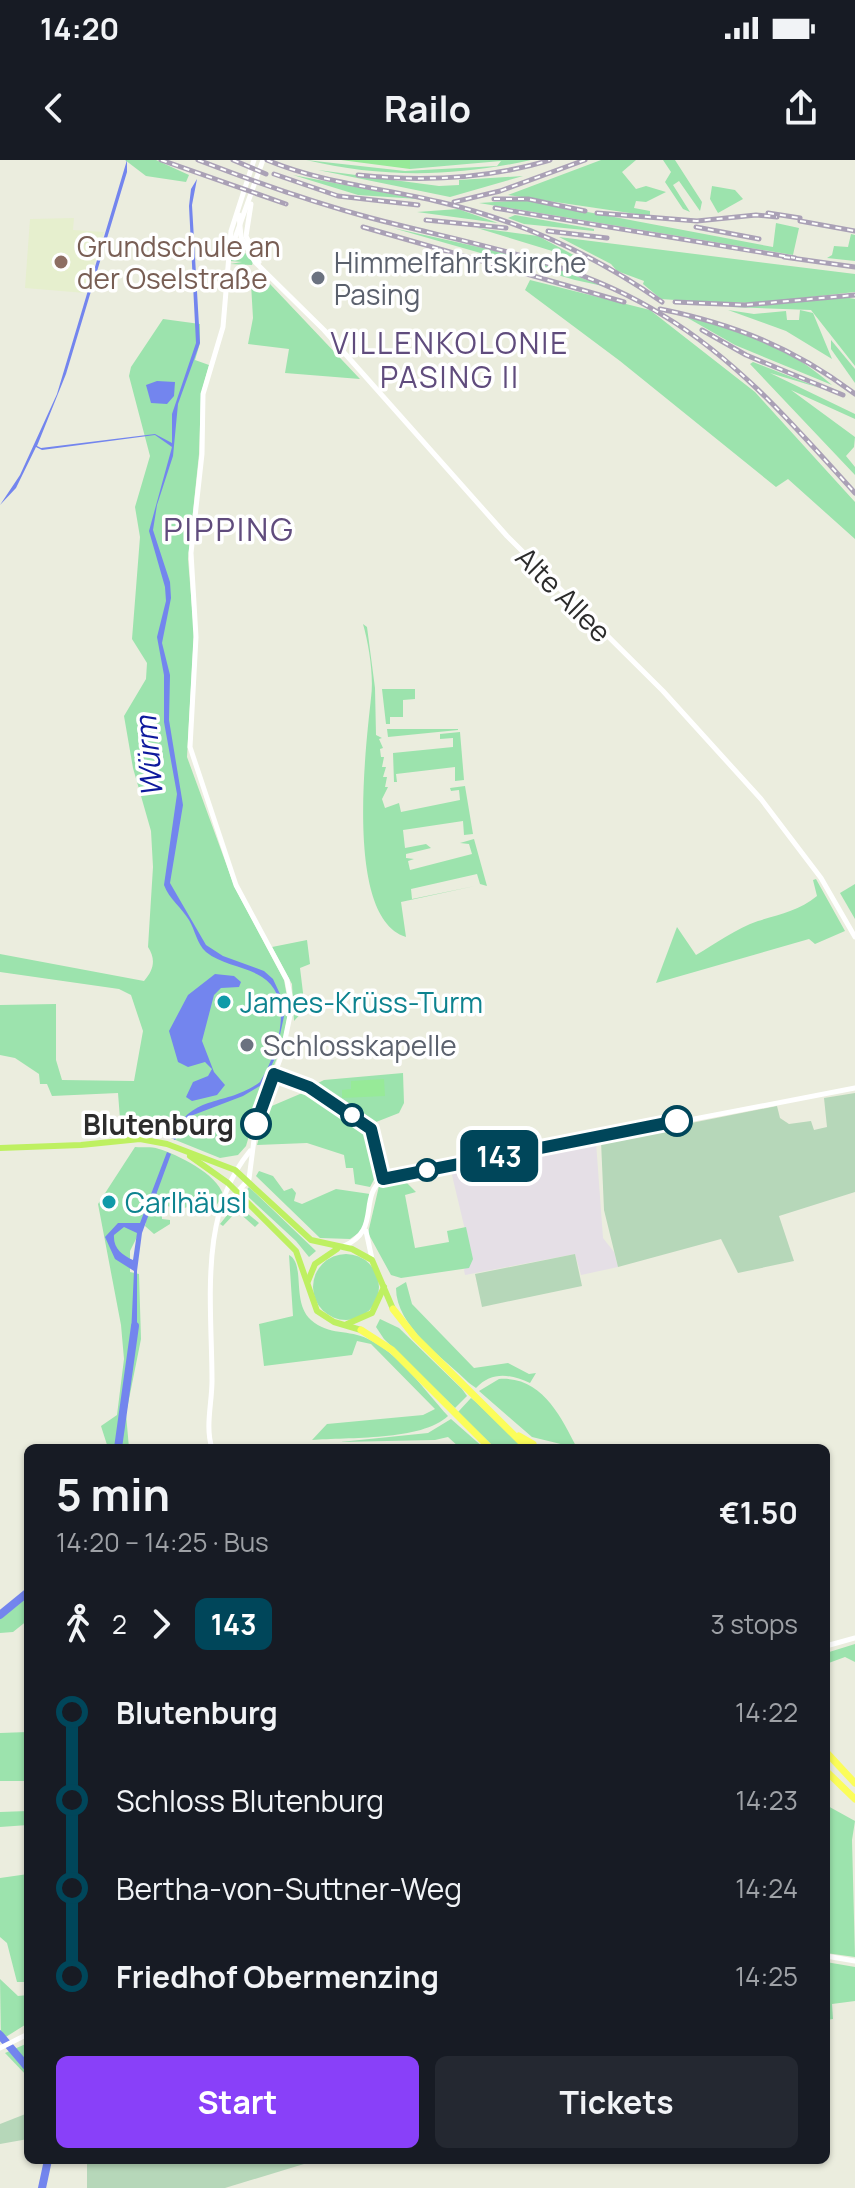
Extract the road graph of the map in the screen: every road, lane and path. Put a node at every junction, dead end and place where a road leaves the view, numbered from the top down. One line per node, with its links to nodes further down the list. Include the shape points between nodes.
1 (254, 160): 4 (street)
2 (263, 160): 3 (street)
3 (253, 189): 5 (street); 7 (street, Alte Allee, via 246,236)
4 (238, 210): 5 (street, Alte Allee); 6 (street)
5 (239, 228): 6 (street); 7 (street, Alte Allee, via 246,249)
6 (228, 256): 11 (street, via 223,327 203,394 191,553 196,647 190,747 236,885 292,997 289,1031)
7 (259, 263): 8 (street, Alte Allee, via 507,536 705,735 788,832)
8 (855, 937)
9 (855, 1088): 18 (street, via 383,1179 376,1186)
10 (0, 1148): 12 (main road, via 135,1139 167,1144)
11 (251, 1150): 13 (street); 14 (street)
12 (187, 1154): 13 (main road); 15 (main road)
13 (235, 1170): 14 (main road); 15 (street)
14 (249, 1179): 16 (street); 19 (main road, via 311,1240)
15 (228, 1183): 16 (main road); 17 (street)
16 (238, 1193): 17 (street); 21 (main road, via 296,1251)
17 (223, 1208): 26 (street, via 213,1243 210,1289)
18 (366, 1231): 19 (street); 20 (street)
19 (340, 1248): 20 (main road); 21 (main road, via 315,1264)
20 (372, 1260): 22 (main road)
21 (307, 1283): 24 (main road, via 317,1311)
22 (384, 1284): 23 (main road); 24 (main road, via 372,1313)
23 (393, 1309): 28 (highway, via 409,1331)
24 (343, 1324): 25 (main road)
25 (361, 1330): 27 (highway, via 392,1350)
26 (212, 1444)
27 (486, 1444)
28 (527, 1444)
29 (855, 1638): 30 (street)
30 (830, 1645)
31 (830, 1756): 33 (highway)
32 (830, 1775): 34 (highway)
33 (855, 1783)
34 (855, 1799)
35 (830, 1957): 36 (street)
36 (855, 1961)
37 (24, 2036): 38 (street)
38 (0, 2048)

